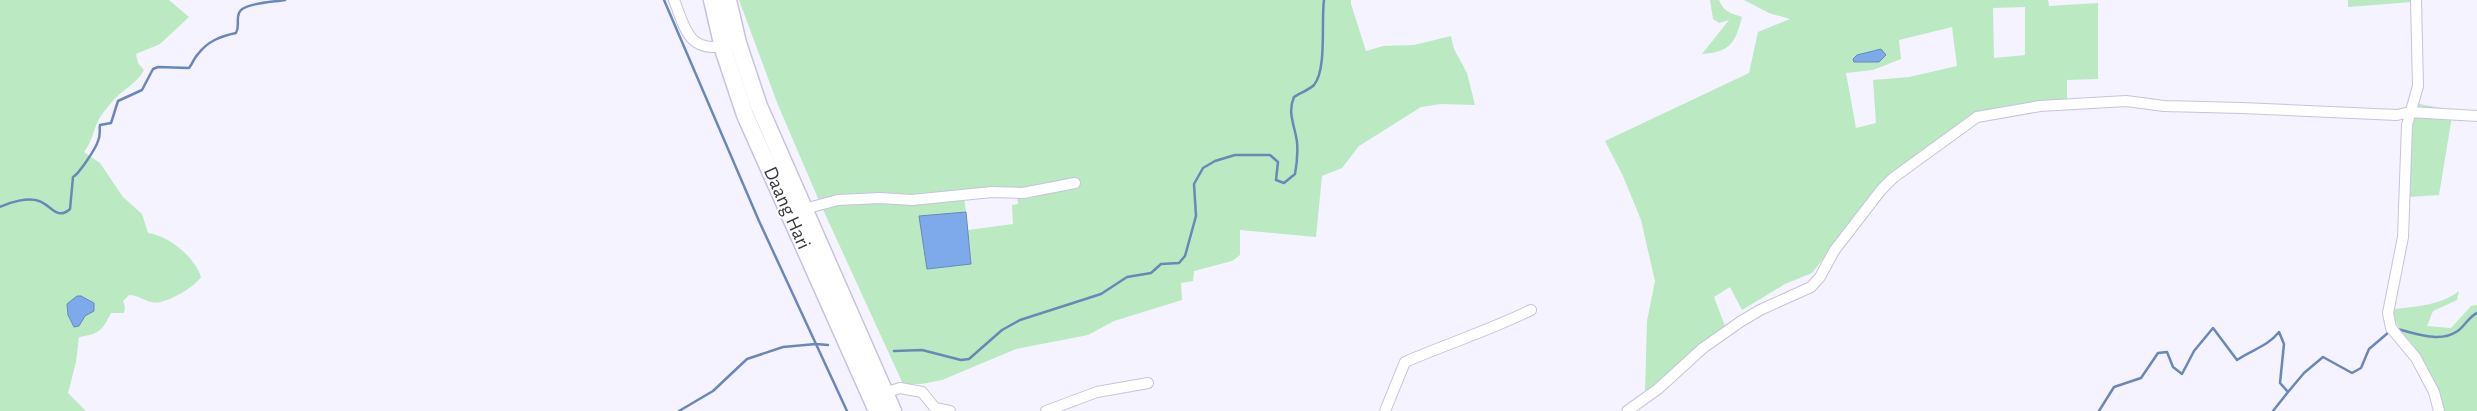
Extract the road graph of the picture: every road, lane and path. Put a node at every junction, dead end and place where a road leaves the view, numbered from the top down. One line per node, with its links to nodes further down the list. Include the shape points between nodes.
1 (674, 0): 5 (street, via 691,40 705,48)
2 (712, 0): 5 (main road, Daang Hari)
3 (728, 0): 9 (main road, Daang Hari, via 759,106)
4 (2416, 0): 6 (street, via 2418,86)
5 (722, 46): 13 (main road, Daang Hari, via 745,115)
6 (2410, 112): 7 (street); 18 (street, via 2397,115 2126,102 2040,106 1977,117 1881,190 1811,287 1740,322); 19 (street, via 2403,237 2388,314 2391,328 2416,358 2434,392)
7 (2477, 116)
8 (1075, 183): 9 (street, via 1024,193 992,192 912,200 838,200)
9 (804, 209): 12 (main road, Daang Hari)
10 (1531, 310): 17 (street, via 1405,362)
11 (1148, 383): 16 (street, via 1097,392)
12 (884, 393): 14 (main road, Daang Hari); 15 (street, via 900,388 922,392 935,408)
13 (877, 411)
14 (893, 411)
15 (950, 411)
16 (1046, 411)
17 (1384, 411)
18 (1627, 411)
19 (2439, 411)

